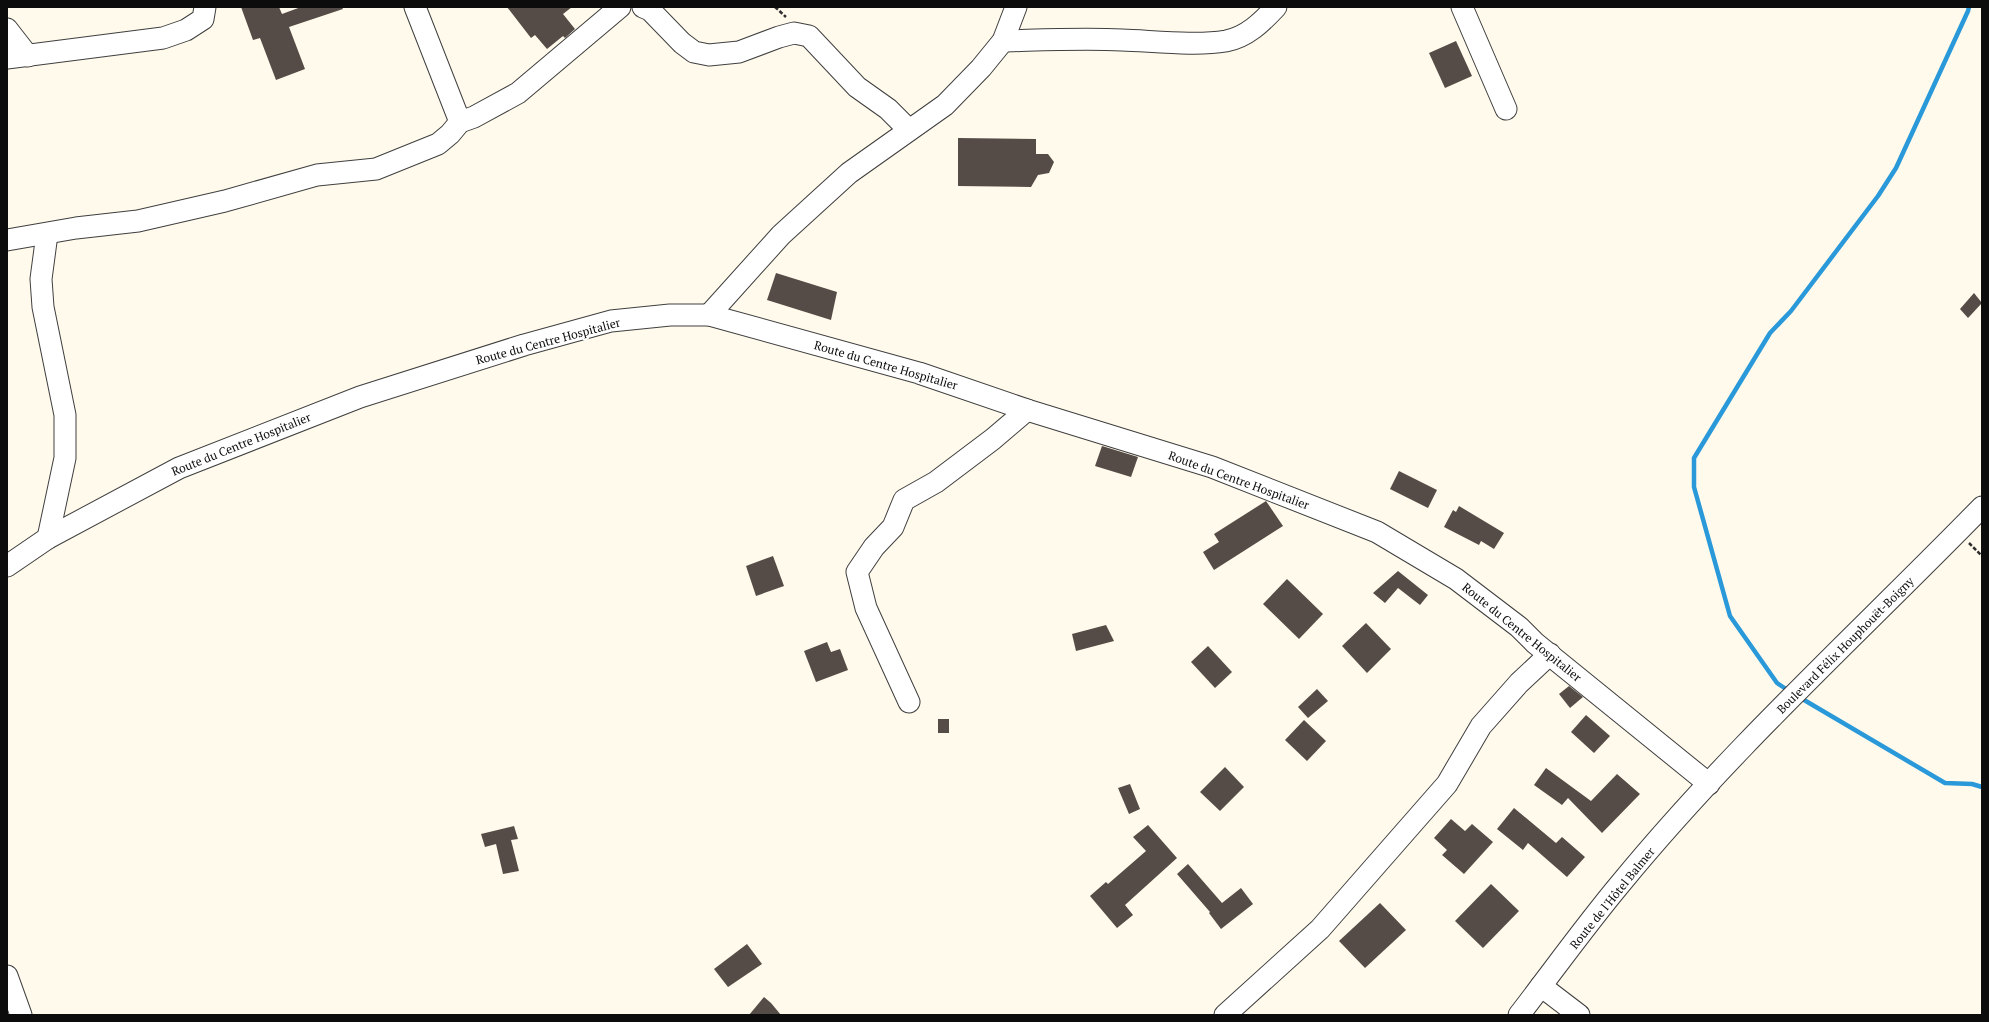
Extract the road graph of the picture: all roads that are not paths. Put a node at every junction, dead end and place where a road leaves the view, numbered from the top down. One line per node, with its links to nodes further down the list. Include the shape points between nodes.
1 (205, 7): 10 (street, via 203,19 186,30 163,38)
2 (414, 7): 13 (street)
3 (620, 7): 13 (street, via 518,93)
4 (643, 7): 14 (street, via 650,10 694,52 709,55 739,52 794,34 809,36 857,87 888,109)
5 (1016, 7): 9 (street)
6 (1276, 7): 9 (street, via 1262,23 1245,35 1226,41 1088,38)
7 (1462, 7): 12 (street)
8 (7, 29): 10 (street)
9 (1003, 40): 14 (street, via 981,68 945,105)
10 (28, 56): 11 (street)
11 (7, 58)
12 (1506, 109)
13 (460, 122): 15 (street, via 438,144 376,169 317,175 225,201 138,221)
14 (909, 130): 17 (street, via 849,173 781,235)
15 (46, 234): 16 (street); 20 (street, via 41,279 43,307 65,415 65,458)
16 (7, 240)
17 (709, 315): 18 (street, Route du Centre Hospitalier, via 919,373); 20 (street, Route du Centre Hospitalier, via 670,315 611,321 524,345 360,397 179,468)
18 (1027, 410): 22 (street, Route du Centre Hospitalier, via 1212,467 1377,532 1456,578); 23 (street, via 936,482 904,500 893,528 856,572 866,608)
19 (1982, 507): 24 (street, Boulevard Félix Houphouët-Boigny)
20 (48, 538): 21 (street, Route du Centre Hospitalier)
21 (7, 566)
22 (1550, 654): 24 (street, Route du Centre Hospitalier); 28 (street, via 1519,683 1481,726 1447,784 1320,929)
23 (909, 702)
24 (1708, 784): 26 (street, Route de l'Hôtel Balmer, via 1621,883)
25 (7, 976): 27 (street)
26 (1541, 986): 29 (street, Route de l'Hôtel Balmer); 30 (street)
27 (22, 1015)
28 (1225, 1015)
29 (1519, 1015)
30 (1579, 1015)

